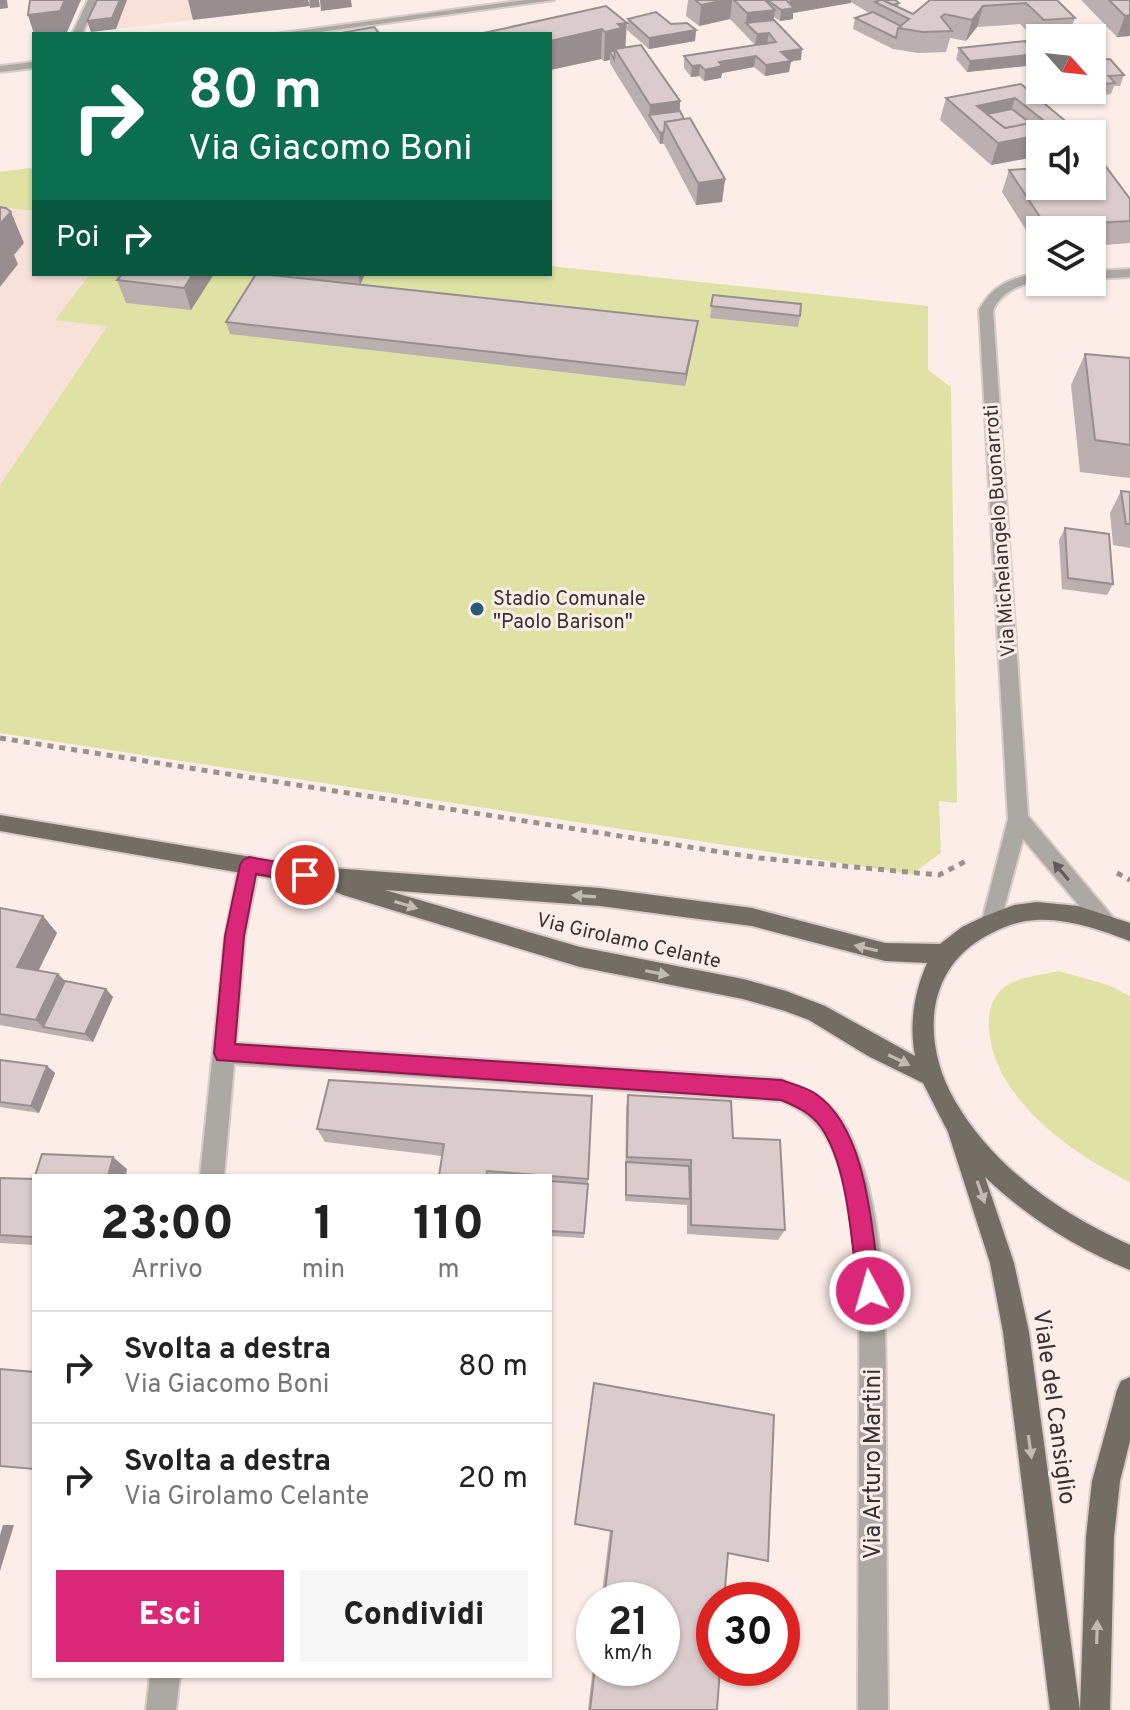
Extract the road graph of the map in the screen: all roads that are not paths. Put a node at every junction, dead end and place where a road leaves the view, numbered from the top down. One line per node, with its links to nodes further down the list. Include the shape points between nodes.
1 (93, 0): 3 (street)
2 (549, 0): 4 (street)
3 (78, 32)
4 (296, 32)
5 (32, 65): 6 (street)
6 (0, 69)
7 (1130, 273): 8 (street)
8 (1106, 274)
9 (1026, 279): 10 (street, Via Michelangelo Buonarroti, via 996,292 986,310)
10 (1018, 819): 14 (street, Via Michelangelo Buonarroti); 15 (street, one-way to 10)
11 (0, 823): 12 (main road, Via Girolamo Celante)
12 (249, 865): 13 (main road, Via Girolamo Celante); 18 (street, via 235,936)
13 (305, 875): 17 (main road, Via Girolamo Celante, one-way to 13, via 885,952 752,917 600,897); 19 (main road, Via Girolamo Celante, one-way to 19, via 580,957 786,1001)
14 (992, 921): 15 (main road, via 1050,912); 17 (main road)
15 (1105, 922): 16 (main road)
16 (1130, 932)
17 (944, 954): 19 (main road, via 926,994 923,1035)
18 (224, 1053): 21 (street); 26 (street, Via Arturo Martini, via 781,1090 807,1100 828,1119 848,1159 867,1260 872,1322)
19 (932, 1076): 20 (main road)
20 (954, 1119): 22 (main road, via 1006,1183 1063,1225); 27 (main road, Viale del Cansiglio, one-way to 27, via 982,1194 1016,1332)
21 (212, 1174)
22 (1130, 1258)
23 (1130, 1390): 28 (main road, Viale del Cansiglio, one-way to 23, via 1100,1537 1115,1439)
24 (165, 1678): 25 (street)
25 (161, 1710)
26 (873, 1710)
27 (1065, 1710)
28 (1095, 1710)

